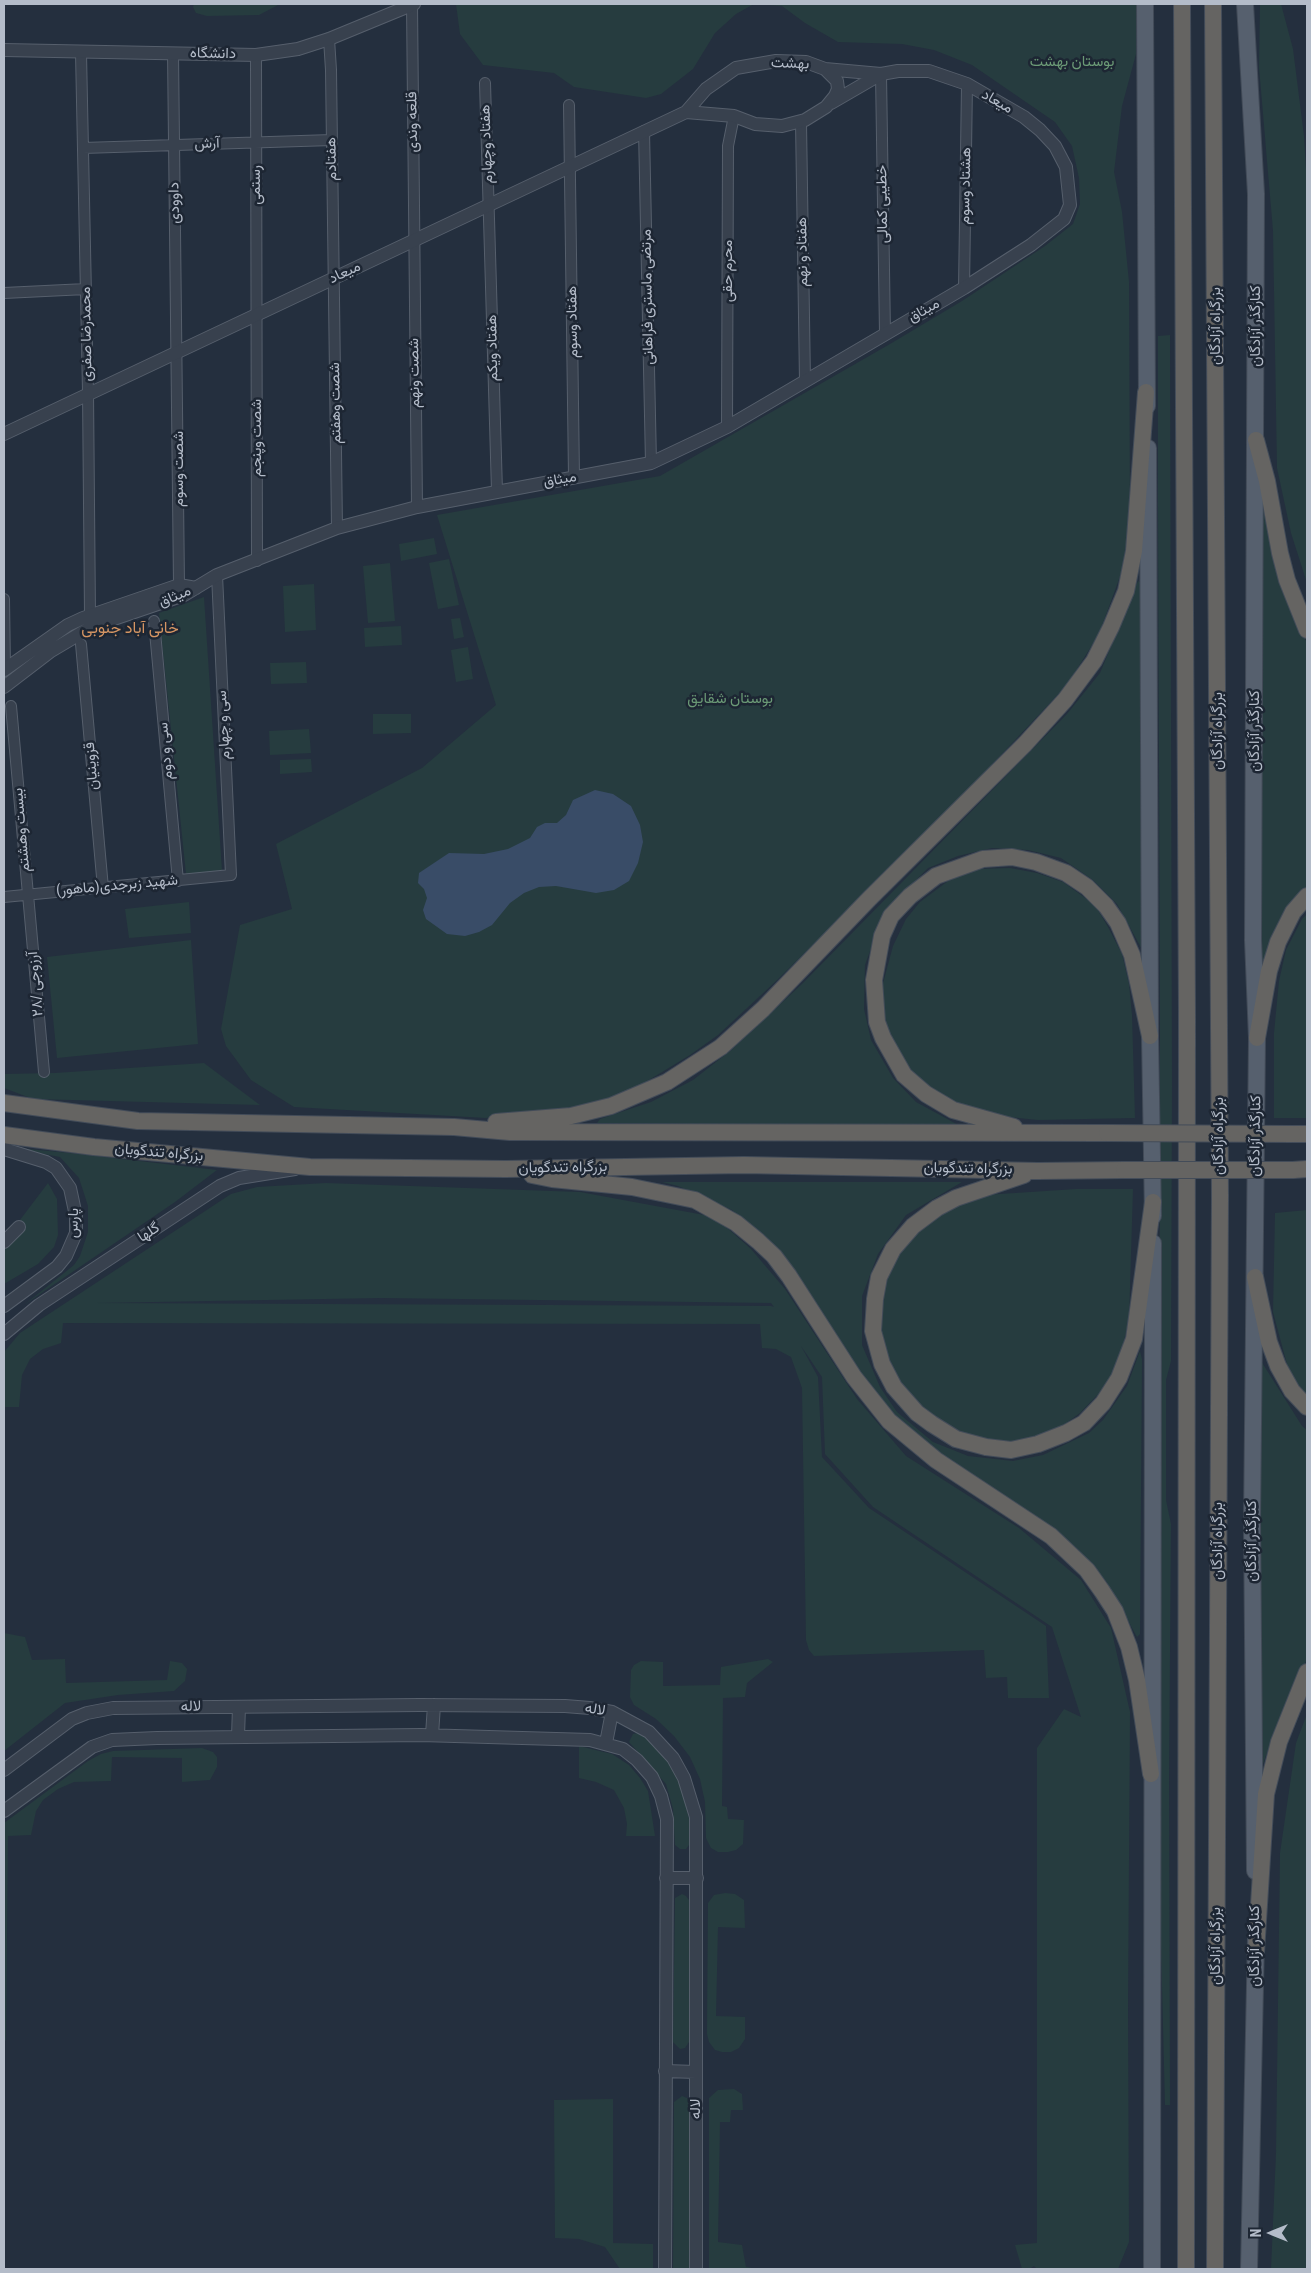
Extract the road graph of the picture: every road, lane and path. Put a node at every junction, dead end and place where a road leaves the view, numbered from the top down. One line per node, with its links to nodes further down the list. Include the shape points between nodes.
1 (413, 4): 6 (street, دانشگاه); 28 (street, قلعه وندی)
2 (1145, 4): 38 (main road)
3 (1182, 4): 103 (highway, بزرگراه آزادگان, via 1187,1004)
4 (1213, 4): 104 (highway, بزرگراه آزادگان, via 1220,1176)
5 (1245, 4): 41 (main road, کنارگذر آزادگان, via 1256,194)
6 (328, 39): 10 (street, دانشگاه, via 298,49); 21 (street, هفتادم)
7 (4, 50): 8 (street, دانشگاه, via 72,50)
8 (81, 53): 9 (street, دانشگاه); 24 (street, محمدرضا صفری)
9 (173, 53): 10 (street, دانشگاه); 23 (street, داوودی)
10 (256, 55): 22 (street, رستمی)
11 (825, 69): 12 (street); 15 (street, بهشت, via 836,81 838,89); 17 (street, بهشت, via 797,61 736,68 706,89)
12 (880, 74): 14 (street, میعاد, via 915,70); 15 (street); 34 (street, خطیبی کمالی)
13 (485, 84): 27 (street, هفتاد وچهارم)
14 (967, 84): 26 (street, میعاد, via 1040,130 1055,146 1066,167); 30 (street, هشتاد وسوم)
15 (830, 104): 19 (street)
16 (569, 105): 25 (street, هفتاد وسوم)
17 (686, 112): 18 (street); 20 (street, میعاد)
18 (734, 116): 19 (street, via 745,122 768,126); 39 (street, محرم حقی, via 728,146)
19 (801, 122): 36 (street, هفتاد و نهم)
20 (644, 131): 25 (street, میعاد); 42 (street, مرتضی ماستری فراهانی)
21 (332, 140): 22 (street, آرش); 29 (street, هفتادم)
22 (256, 142): 23 (street, آرش); 33 (street, رستمی)
23 (174, 145): 24 (street, آرش); 35 (street, داوودی)
24 (83, 148): 31 (street, محمدرضا صفری)
25 (571, 166): 27 (street, میعاد); 43 (street, هفتاد وسوم)
26 (1070, 193): 30 (street, میثاق, via 1070,205 1064,219 1053,229)
27 (490, 204): 28 (street, میعاد); 44 (street, هفتاد ویکم)
28 (414, 240): 29 (street, میعاد); 45 (street, شصت ونهم)
29 (335, 278): 33 (street, میعاد); 46 (street, شصت وهفتم)
30 (964, 288): 34 (street, میثاق)
31 (86, 289): 32 (street); 37 (street, محمدرضا صفری)
32 (4, 292)
33 (256, 316): 35 (street, میعاد); 47 (street, شصت وپنجم)
34 (885, 334): 36 (street, میثاق)
35 (178, 353): 37 (street, میعاد); 49 (street, شصت وسوم)
36 (804, 382): 39 (street, میثاق)
37 (88, 392): 40 (street, میعاد); 52 (street, محمدرضا صفری)
38 (1146, 392): 65 (main road, via 1150,525); 69 (highway, via 1134,552 1126,591 1094,660 1065,700 1024,744 763,1009 721,1047 696,1064 667,1082 617,1104 571,1116)
39 (728, 427): 42 (street, میثاق)
40 (4, 434)
41 (1256, 440): 54 (highway, via 1287,580); 66 (main road, کنارگذر آزادگان, via 1254,940)
42 (651, 463): 43 (street, میثاق)
43 (574, 477): 44 (street, میثاق)
44 (497, 491): 45 (street, میثاق)
45 (417, 506): 46 (street, میثاق)
46 (338, 528): 47 (street, میثاق)
47 (257, 561): 48 (street, میثاق)
48 (217, 576): 50 (street, میثاق); 59 (street, سی و چهارم)
49 (180, 585): 50 (street); 52 (street, میثاق)
50 (196, 588): 52 (street, میثاق, via 184,595)
51 (4, 600): 56 (street)
52 (92, 621): 56 (street, میثاق, via 68,625); 57 (street, میثاق)
53 (154, 621): 60 (street, سی و دوم)
54 (1307, 630)
55 (81, 644): 61 (street, قزوینیان)
56 (4, 669)
57 (4, 686)
58 (11, 706): 62 (street, بیست وهشتم)
59 (231, 875): 60 (street, شهید زبرجدی(ماهور))
60 (178, 880): 61 (street, شهید زبرجدی(ماهور))
61 (103, 888): 62 (street, شهید زبرجدی(ماهور))
62 (28, 895): 64 (street, شهید زبرجدی(ماهور)); 67 (street, آرزوجی /۲۸)
63 (1307, 896): 66 (highway, via 1293,912 1278,942 1269,971)
64 (4, 897)
65 (1150, 1036): 70 (highway, via 1132,955 1118,924 1088,887 1066,873 1012,857 984,859 936,876 910,896 891,916 882,936 874,980 877,1022 894,1058 904,1075 953,1110); 78 (main road)
66 (1257, 1038): 81 (main road, کنارگذر آزادگان)
67 (44, 1072)
68 (4, 1103): 69 (highway, بزرگراه تندگویان, via 138,1120)
69 (454, 1127): 70 (highway, بزرگراه تندگویان, via 510,1132 656,1134)
70 (1040, 1133): 72 (highway, بزرگراه تندگویان, bridge)
71 (4, 1134): 74 (highway, بزرگراه تندگویان, via 94,1147)
72 (1300, 1134)
73 (4, 1149): 82 (street, پارس, via 56,1168 70,1188 76,1216 76,1233 66,1256 57,1267)
74 (310, 1167): 75 (highway, بزرگراه تندگویان); 83 (street, گلها, via 239,1178 220,1186 39,1305)
75 (506, 1169): 77 (highway, بزرگراه تندگویان, via 744,1165); 93 (highway, via 552,1180 632,1187 695,1200 736,1223 774,1256 854,1377 889,1421 936,1460 1051,1536 1087,1570 1115,1611 1129,1647)
76 (1300, 1170): 77 (highway, بزرگراه تندگویان, bridge)
77 (1038, 1171): 78 (highway, via 975,1191 937,1208 913,1226 893,1249 879,1277 873,1331 882,1364 894,1387 917,1413 956,1439 1011,1450 1038,1444 1084,1423 1103,1403 1119,1378 1134,1339)
78 (1153, 1202): 93 (main road)
79 (19, 1227): 80 (street)
80 (4, 1242)
81 (1255, 1277): 84 (highway, via 1269,1342 1278,1366 1292,1391); 97 (main road, کنارگذر آزادگان, via 1252,1672)
82 (4, 1306)
83 (4, 1334)
84 (1307, 1407)
85 (1307, 1672): 97 (highway, via 1279,1742 1266,1794)
86 (434, 1705): 87 (street, لاله); 88 (street, لاله, via 566,1706); 89 (street)
87 (239, 1707): 90 (street); 92 (street, لاله, via 113,1708 87,1713 58,1729)
88 (612, 1712): 91 (street); 96 (street, لاله, via 649,1732 674,1758 696,1817)
89 (432, 1735): 90 (street, لاله); 91 (street, لاله)
90 (238, 1736): 94 (street, لاله, via 112,1740 92,1747)
91 (606, 1743): 95 (street, لاله, via 623,1749 638,1760 652,1777 661,1796 667,1818)
92 (4, 1770)
93 (1151, 1774): 102 (main road)
94 (4, 1811)
95 (666, 1878): 96 (street); 98 (street, لاله)
96 (697, 1878): 99 (street, لاله)
97 (1256, 1952): 105 (main road, کنارگذر آزادگان)
98 (665, 2071): 99 (street); 100 (street, لاله)
99 (696, 2072): 101 (street, لاله)
100 (665, 2269)
101 (696, 2269)
102 (1152, 2269)
103 (1186, 2269)
104 (1215, 2269)
105 (1249, 2269)

